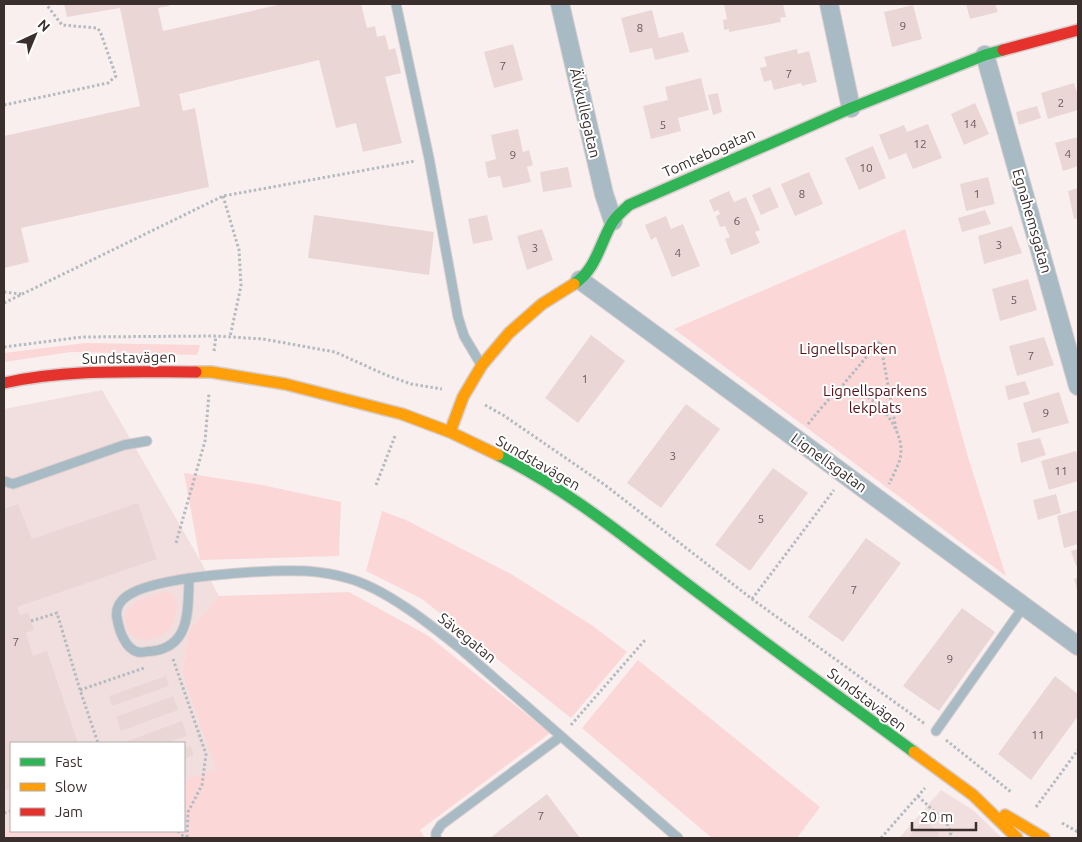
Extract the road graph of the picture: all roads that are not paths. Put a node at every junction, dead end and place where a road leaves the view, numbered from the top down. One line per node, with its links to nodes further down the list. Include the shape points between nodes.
1 (396, 4): 9 (lane, via 429,158 458,318 464,336)
2 (560, 4): 7 (street, Älvkullegatan)
3 (829, 4): 6 (street)
4 (1078, 30): 5 (street, Tomtebogatan)
5 (985, 55): 6 (street, Tomtebogatan); 11 (street, Egnahemsgatan)
6 (851, 108): 7 (street, Tomtebogatan, via 629,205)
7 (613, 221): 8 (street, Tomtebogatan, via 594,262)
8 (580, 280): 9 (street, Tomtebogatan, via 529,315); 16 (street, Lignellsgatan)
9 (482, 365): 12 (street, Tomtebogatan, via 463,397)
10 (4, 383): 12 (street, Sundstavägen, via 88,372 211,372 349,400 402,414)
11 (1078, 386)
12 (450, 432): 20 (street, Sundstavägen, via 518,465 612,526)
13 (147, 442): 14 (lane, via 124,445 13,484)
14 (4, 481)
15 (189, 578): 15 (lane, Sävegatan, via 155,584 128,595 118,605 116,617 124,640 131,649 140,652 159,650 179,639 188,606); 19 (lane, Sävegatan, via 307,571 347,578 374,588 462,650)
16 (1024, 606): 17 (street, Lignellsgatan); 18 (lane)
17 (1078, 646)
18 (936, 731)
19 (560, 736): 21 (lane, via 441,825); 22 (lane, Sävegatan)
20 (973, 796): 23 (street, Sundstavägen); 24 (street, Sundstavägen)
21 (436, 838)
22 (678, 838)
23 (1017, 838)
24 (1044, 838)

